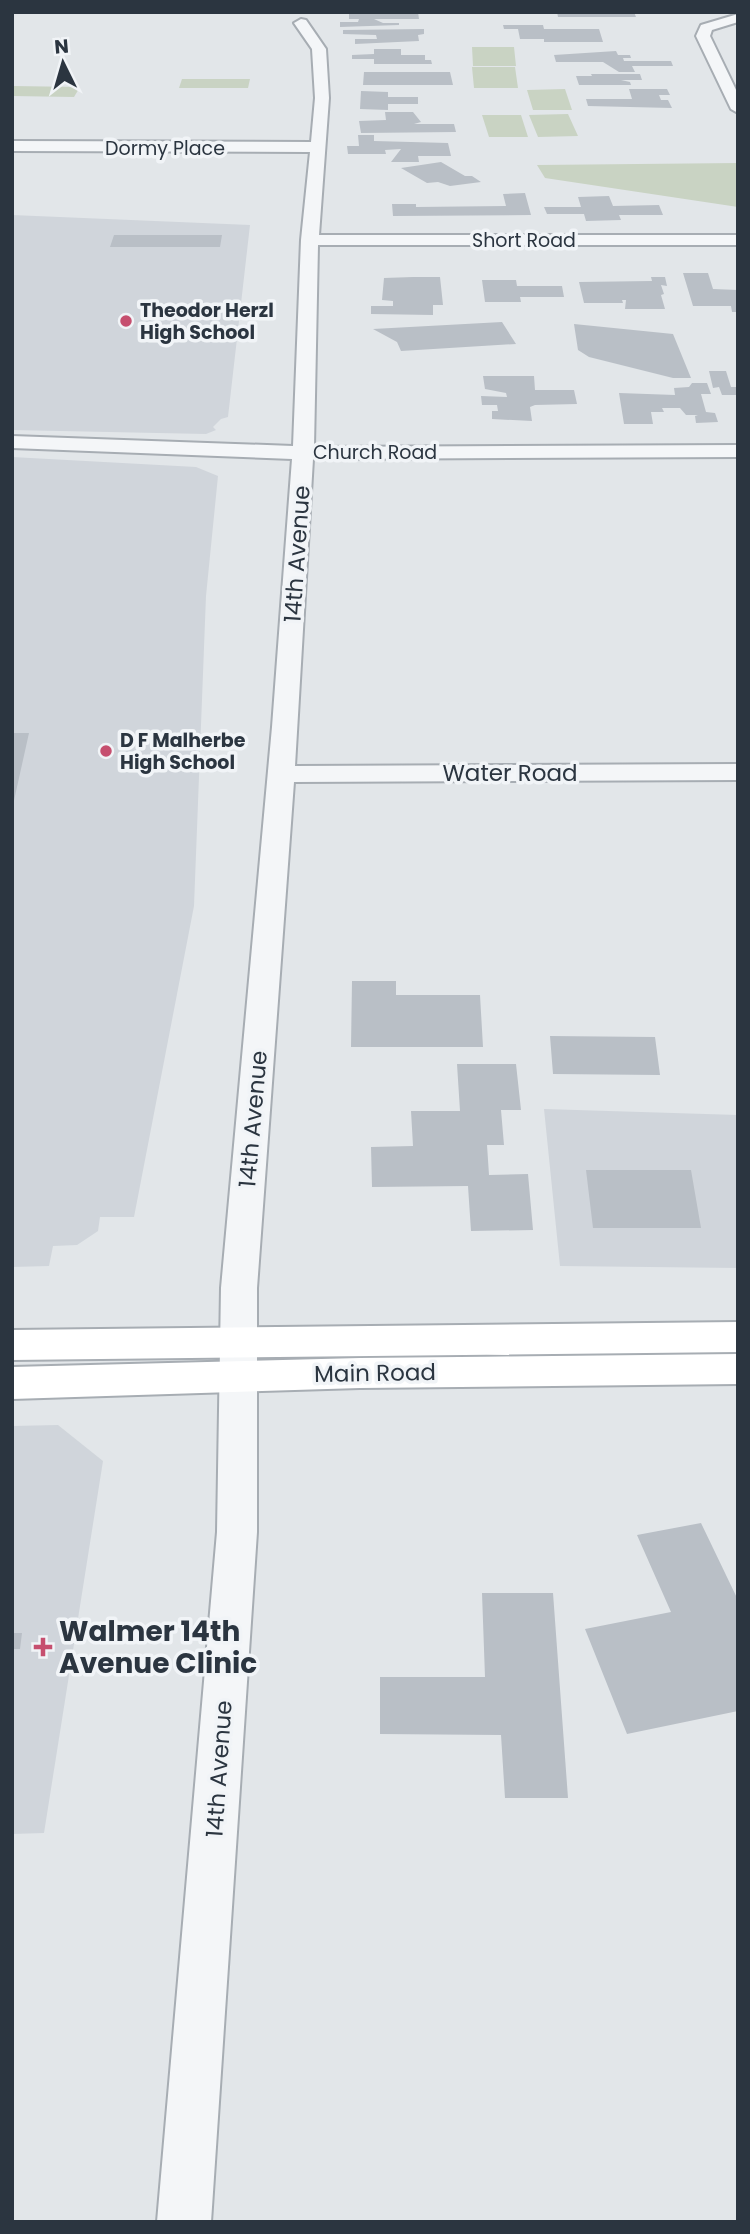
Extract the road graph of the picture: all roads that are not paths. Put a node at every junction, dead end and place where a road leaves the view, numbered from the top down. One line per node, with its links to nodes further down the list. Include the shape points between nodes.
1 (738, 18): 3 (street, via 706,28 702,36)
2 (301, 23): 5 (street, 14th Avenue, via 321,55)
3 (737, 108)
4 (12, 146): 5 (street, Dormy Place)
5 (317, 147): 6 (street, 14th Avenue)
6 (310, 240): 7 (street, Short Road); 10 (street, 14th Avenue)
7 (738, 240)
8 (12, 442): 10 (street, Church Road)
9 (738, 452): 10 (street, Church Road)
10 (303, 453): 12 (street, 14th Avenue)
11 (738, 772): 12 (street, Water Road)
12 (282, 774): 15 (street, 14th Avenue, via 239,1288)
13 (738, 1337): 15 (main road, Main Road)
14 (12, 1345): 15 (main road, Main Road)
15 (239, 1360): 16 (main road, Main Road, via 360,1373); 17 (main road, Main Road); 18 (street, 14th Avenue, via 237,1532)
16 (738, 1369)
17 (12, 1383)
18 (184, 2222)

